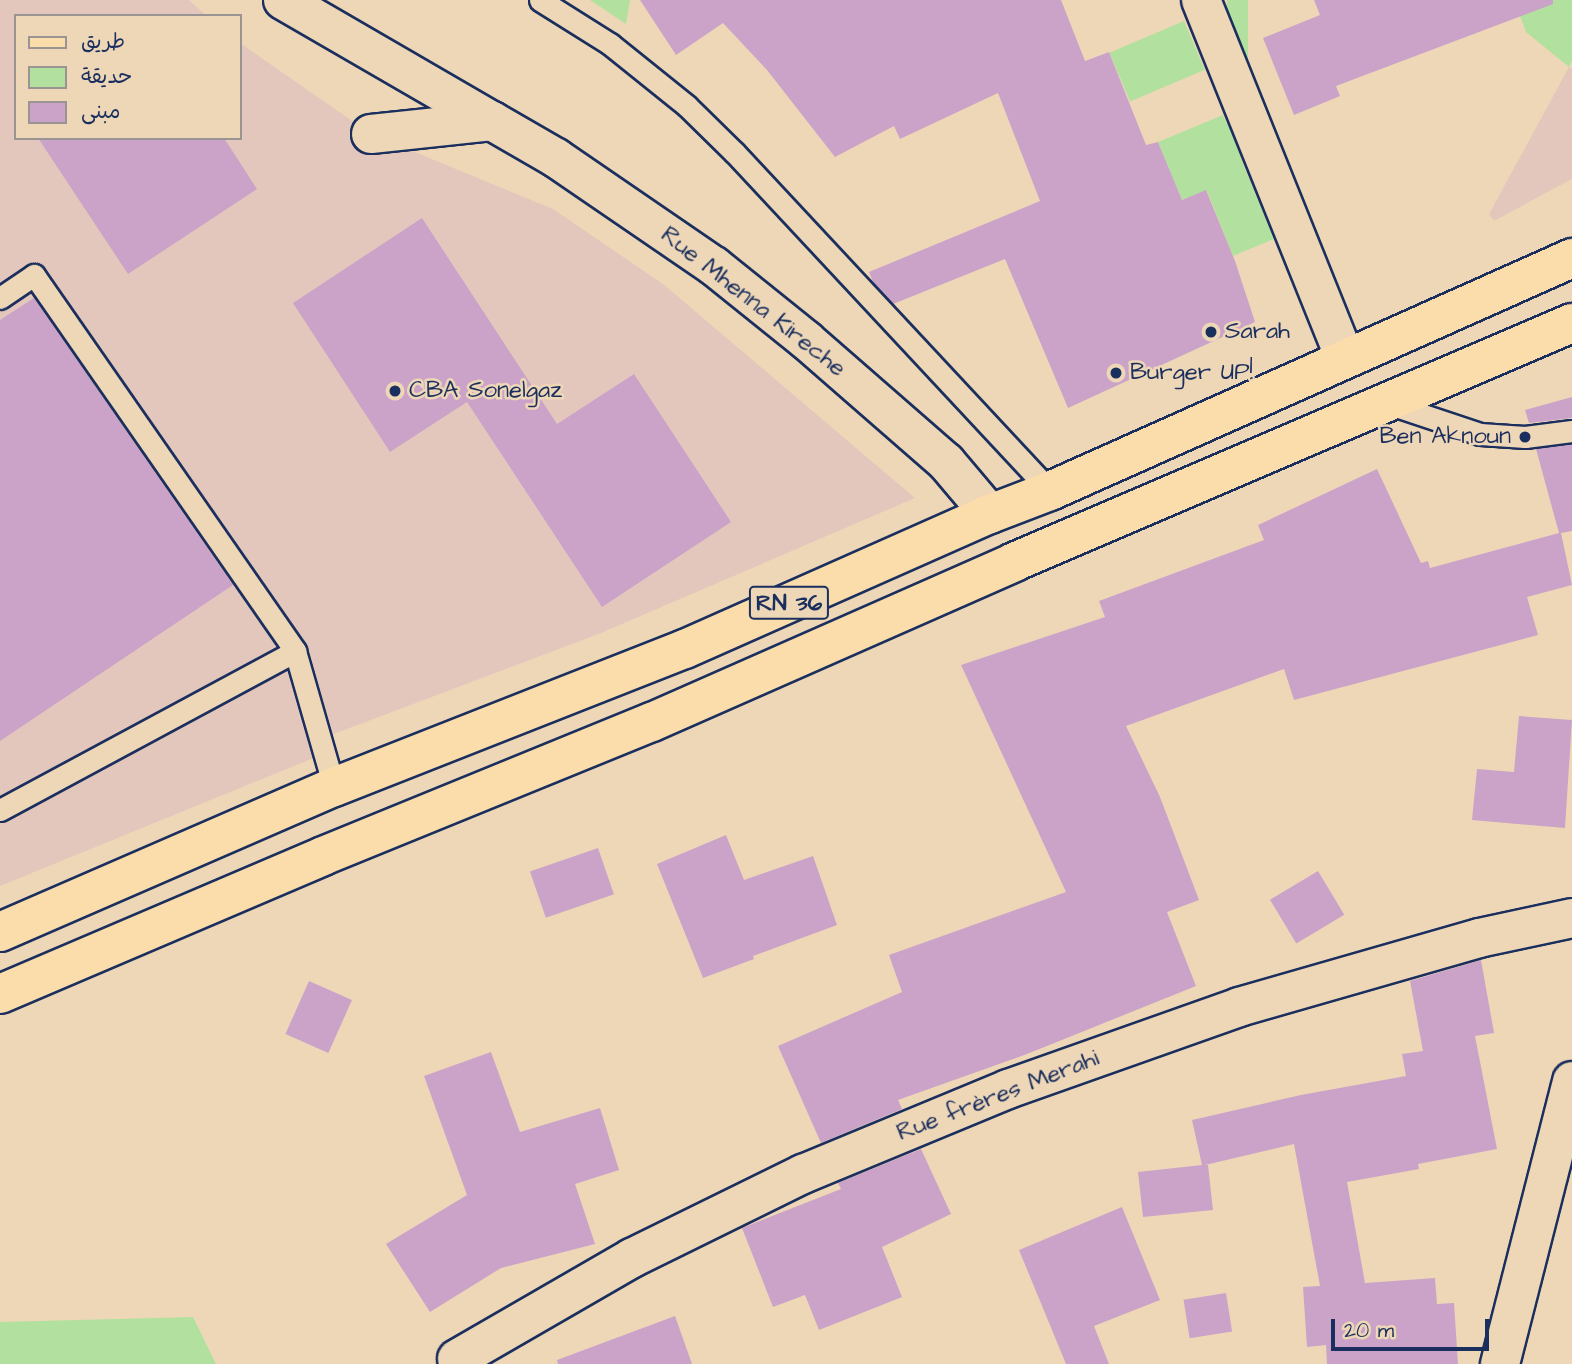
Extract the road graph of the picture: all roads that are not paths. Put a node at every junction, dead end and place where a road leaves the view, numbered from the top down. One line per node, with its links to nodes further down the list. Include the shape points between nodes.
1 (283, 0): 4 (street, Rue Mhenna Kireche)
2 (540, 0): 12 (lane, via 610,44 687,106)
3 (1201, 0): 9 (street)
4 (492, 121): 5 (street); 13 (street, Rue Mhenna Kireche, via 556,158 714,266 903,421)
5 (371, 134)
6 (1572, 258): 9 (main road, RN 36)
7 (0, 298): 14 (lane, via 34,275)
8 (1572, 323): 10 (main road, RN 36)
9 (1345, 358): 12 (main road, RN 36)
10 (1387, 404): 11 (lane, via 1480,434 1525,437); 19 (main road, RN 36, via 652,722)
11 (1572, 431)
12 (1050, 491): 13 (main road, RN 36)
13 (990, 513): 15 (main road, RN 36, via 685,649)
14 (295, 651): 15 (lane); 16 (lane)
15 (334, 787): 18 (main road, RN 36)
16 (0, 810)
17 (1572, 918): 21 (street, Rue frères Merahi, via 1479,937 1239,1007 1008,1088 803,1174 632,1258)
18 (0, 932)
19 (0, 994)
20 (1572, 1081): 22 (street)
21 (457, 1359)
22 (1500, 1364)

